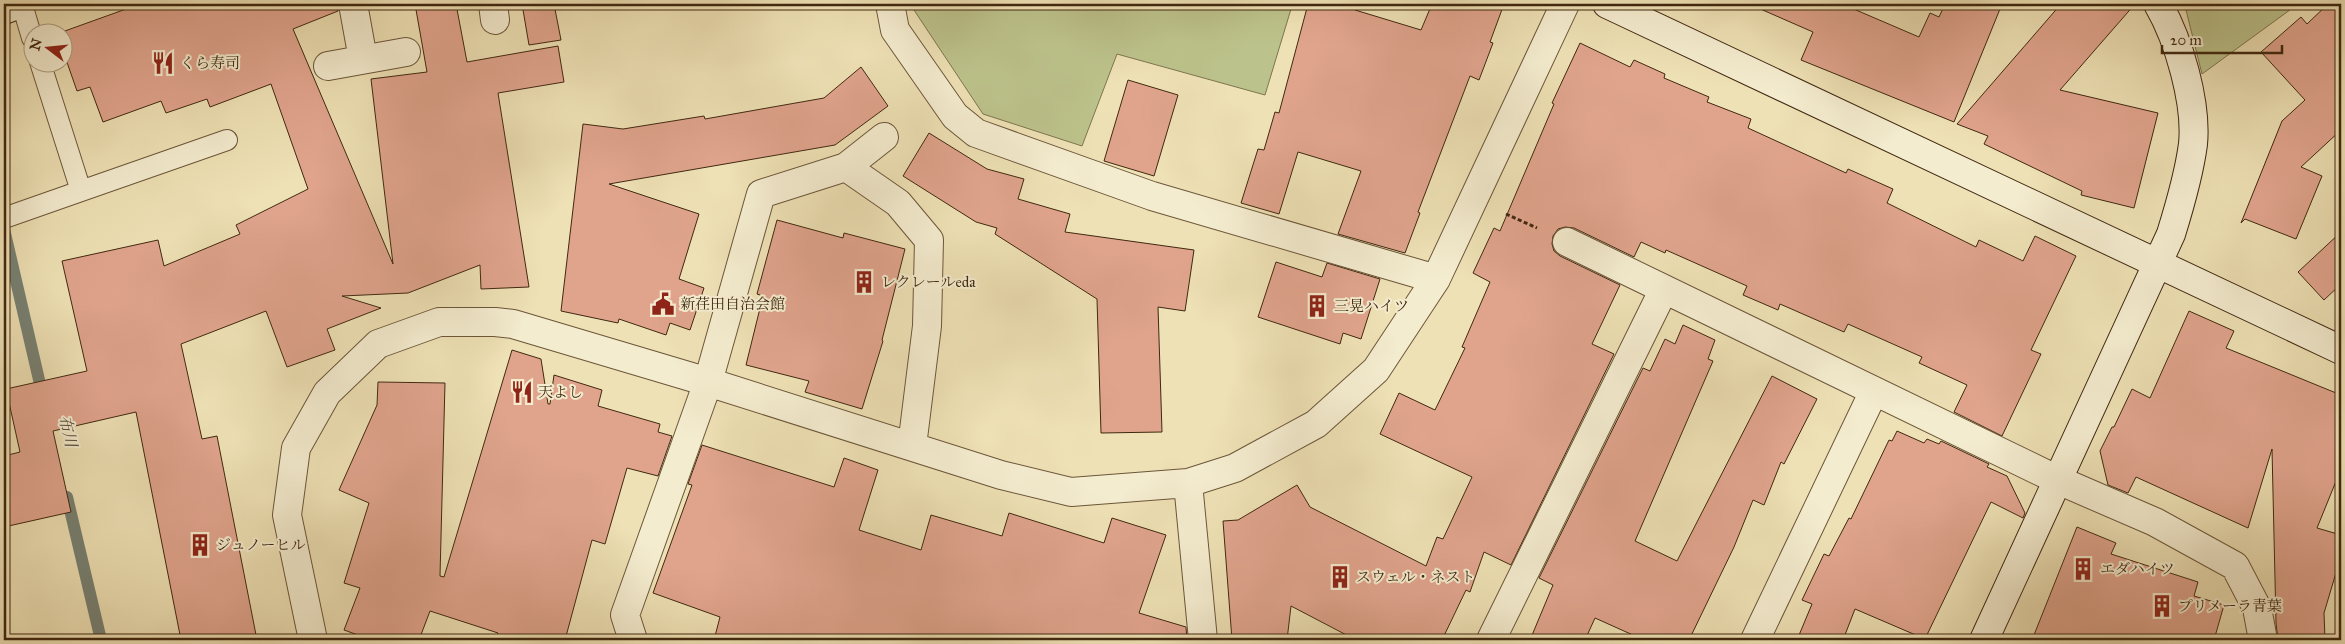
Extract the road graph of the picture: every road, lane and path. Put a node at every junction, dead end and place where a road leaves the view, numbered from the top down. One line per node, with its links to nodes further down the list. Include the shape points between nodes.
1 (21, 4): 7 (street); 8 (lane)
2 (353, 4): 10 (street)
3 (890, 4): 21 (street, via 895,30 955,116 976,133 1152,196)
4 (1565, 4): 21 (street)
5 (1607, 4): 20 (street)
6 (2158, 4): 20 (street, via 2180,58 2191,107 2193,143 2173,228)
7 (4, 10)
8 (27, 22)
9 (406, 52): 10 (street)
10 (363, 59): 11 (street)
11 (328, 66)
12 (43, 72): 16 (lane)
13 (884, 137): 15 (street)
14 (227, 140): 16 (lane)
15 (846, 167): 24 (street, via 760,194); 26 (street, via 898,203 929,240 926,326)
16 (81, 191): 18 (lane)
17 (1497, 210): 19 (path)
18 (4, 218)
19 (1567, 242): 22 (street)
20 (2158, 265): 23 (street); 27 (street)
21 (1436, 279): 28 (street, via 1376,370 1316,424 1244,464)
22 (1664, 289): 25 (street); 32 (street)
23 (2341, 350)
24 (708, 382): 26 (street); 29 (street, via 513,324 439,322 378,344 327,393 296,448 287,515); 30 (street, via 625,615)
25 (1874, 391): 27 (street); 33 (street)
26 (912, 446): 28 (street, via 1002,475 1071,492)
27 (2058, 480): 34 (street); 35 (street, via 2155,522 2235,566 2257,608)
28 (1188, 483): 31 (street)
29 (313, 640)
30 (633, 640)
31 (1203, 640)
32 (1491, 640)
33 (1755, 640)
34 (1984, 640)
35 (2263, 640)

